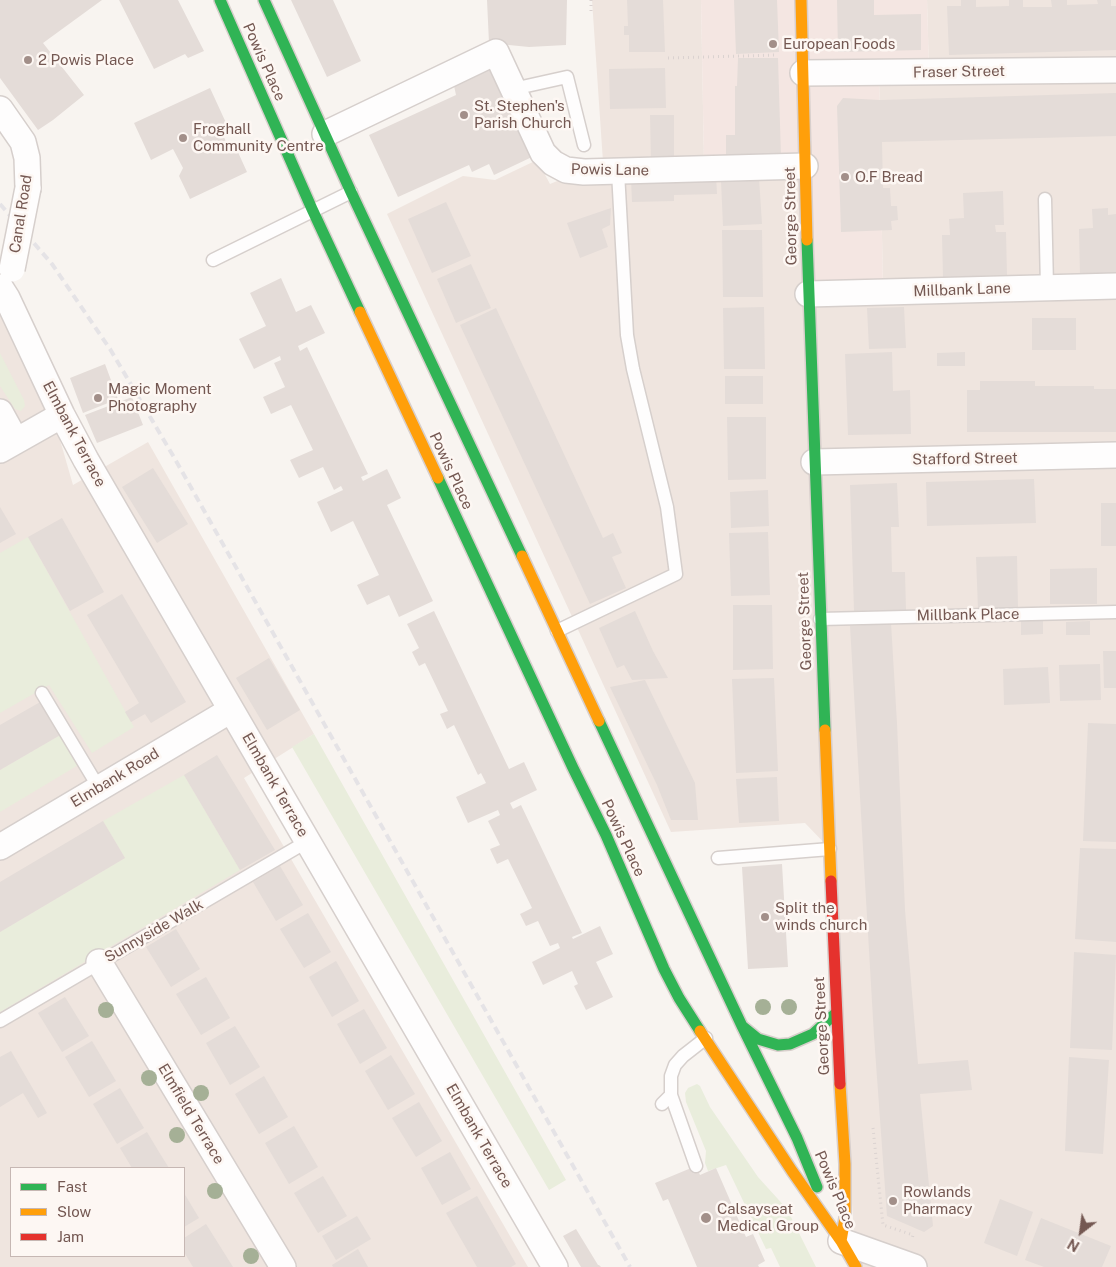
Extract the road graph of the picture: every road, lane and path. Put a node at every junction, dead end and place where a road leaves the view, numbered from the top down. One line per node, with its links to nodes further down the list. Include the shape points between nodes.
1 (220, 0): 17 (main road, Powis Place)
2 (264, 0): 11 (main road, Powis Place)
3 (591, 0): 5 (path)
4 (801, 0): 7 (main road, George Street)
5 (592, 15)
6 (668, 58): 7 (path)
7 (802, 64): 8 (street, Fraser Street); 13 (main road, George Street)
8 (1116, 70)
9 (513, 89): 11 (street, Powis Lane, via 496,52); 12 (lane, via 567,77); 14 (street, Powis Lane, via 543,153 553,163 566,170)
10 (0, 109): 19 (street, Canal Road, bridge, via 23,142 28,158 28,188)
11 (325, 134): 15 (main road, Powis Place)
12 (584, 145)
13 (805, 166): 14 (street, Powis Lane); 22 (main road, George Street)
14 (618, 172): 30 (lane, via 627,336 667,508 676,574)
15 (351, 192): 17 (lane); 30 (main road, Powis Place)
16 (1045, 199): 21 (lane)
17 (312, 209): 18 (lane); 42 (main road, Powis Place, via 606,835 664,969)
18 (213, 260)
19 (6, 284): 24 (street, Elmbank Terrace)
20 (1116, 286): 21 (street, Millbank Lane)
21 (1047, 287): 22 (street, Millbank Lane)
22 (808, 294): 27 (main road, George Street)
23 (0, 412): 25 (street)
24 (62, 415): 25 (street); 32 (street, Elmbank Terrace)
25 (8, 446)
26 (1116, 455): 27 (street, Stafford Street)
27 (814, 462): 29 (main road, George Street)
28 (1116, 612): 29 (lane, Millbank Place)
29 (820, 619): 36 (main road, George Street)
30 (557, 631): 41 (main road, Powis Place)
31 (42, 692): 33 (lane)
32 (230, 710): 33 (street, Elmbank Road); 34 (street, Elmbank Terrace)
33 (99, 788): 35 (street, Elmbank Road)
34 (308, 841): 38 (lane, Sunnyside Walk); 50 (street, Elmbank Terrace)
35 (0, 847)
36 (830, 849): 37 (lane); 39 (main road, George Street)
37 (718, 858)
38 (99, 962): 40 (lane, Sunnyside Walk); 49 (street, Elmfield Terrace)
39 (836, 1013): 41 (main road, via 813,1034 790,1044 778,1045 758,1039); 45 (main road, George Street)
40 (0, 1021)
41 (742, 1026): 47 (main road, Powis Place, via 797,1138)
42 (706, 1038): 43 (lane, via 675,1065 671,1076); 47 (main road, Powis Place)
43 (671, 1095): 44 (lane); 46 (lane)
44 (662, 1104)
45 (843, 1125): 47 (main road, George Street, via 845,1218); 48 (path, via 873,1127 883,1225 913,1235)
46 (696, 1166)
47 (841, 1241): 48 (street); 51 (main road)
48 (913, 1266)
49 (283, 1267)
50 (555, 1267)
51 (856, 1267)

